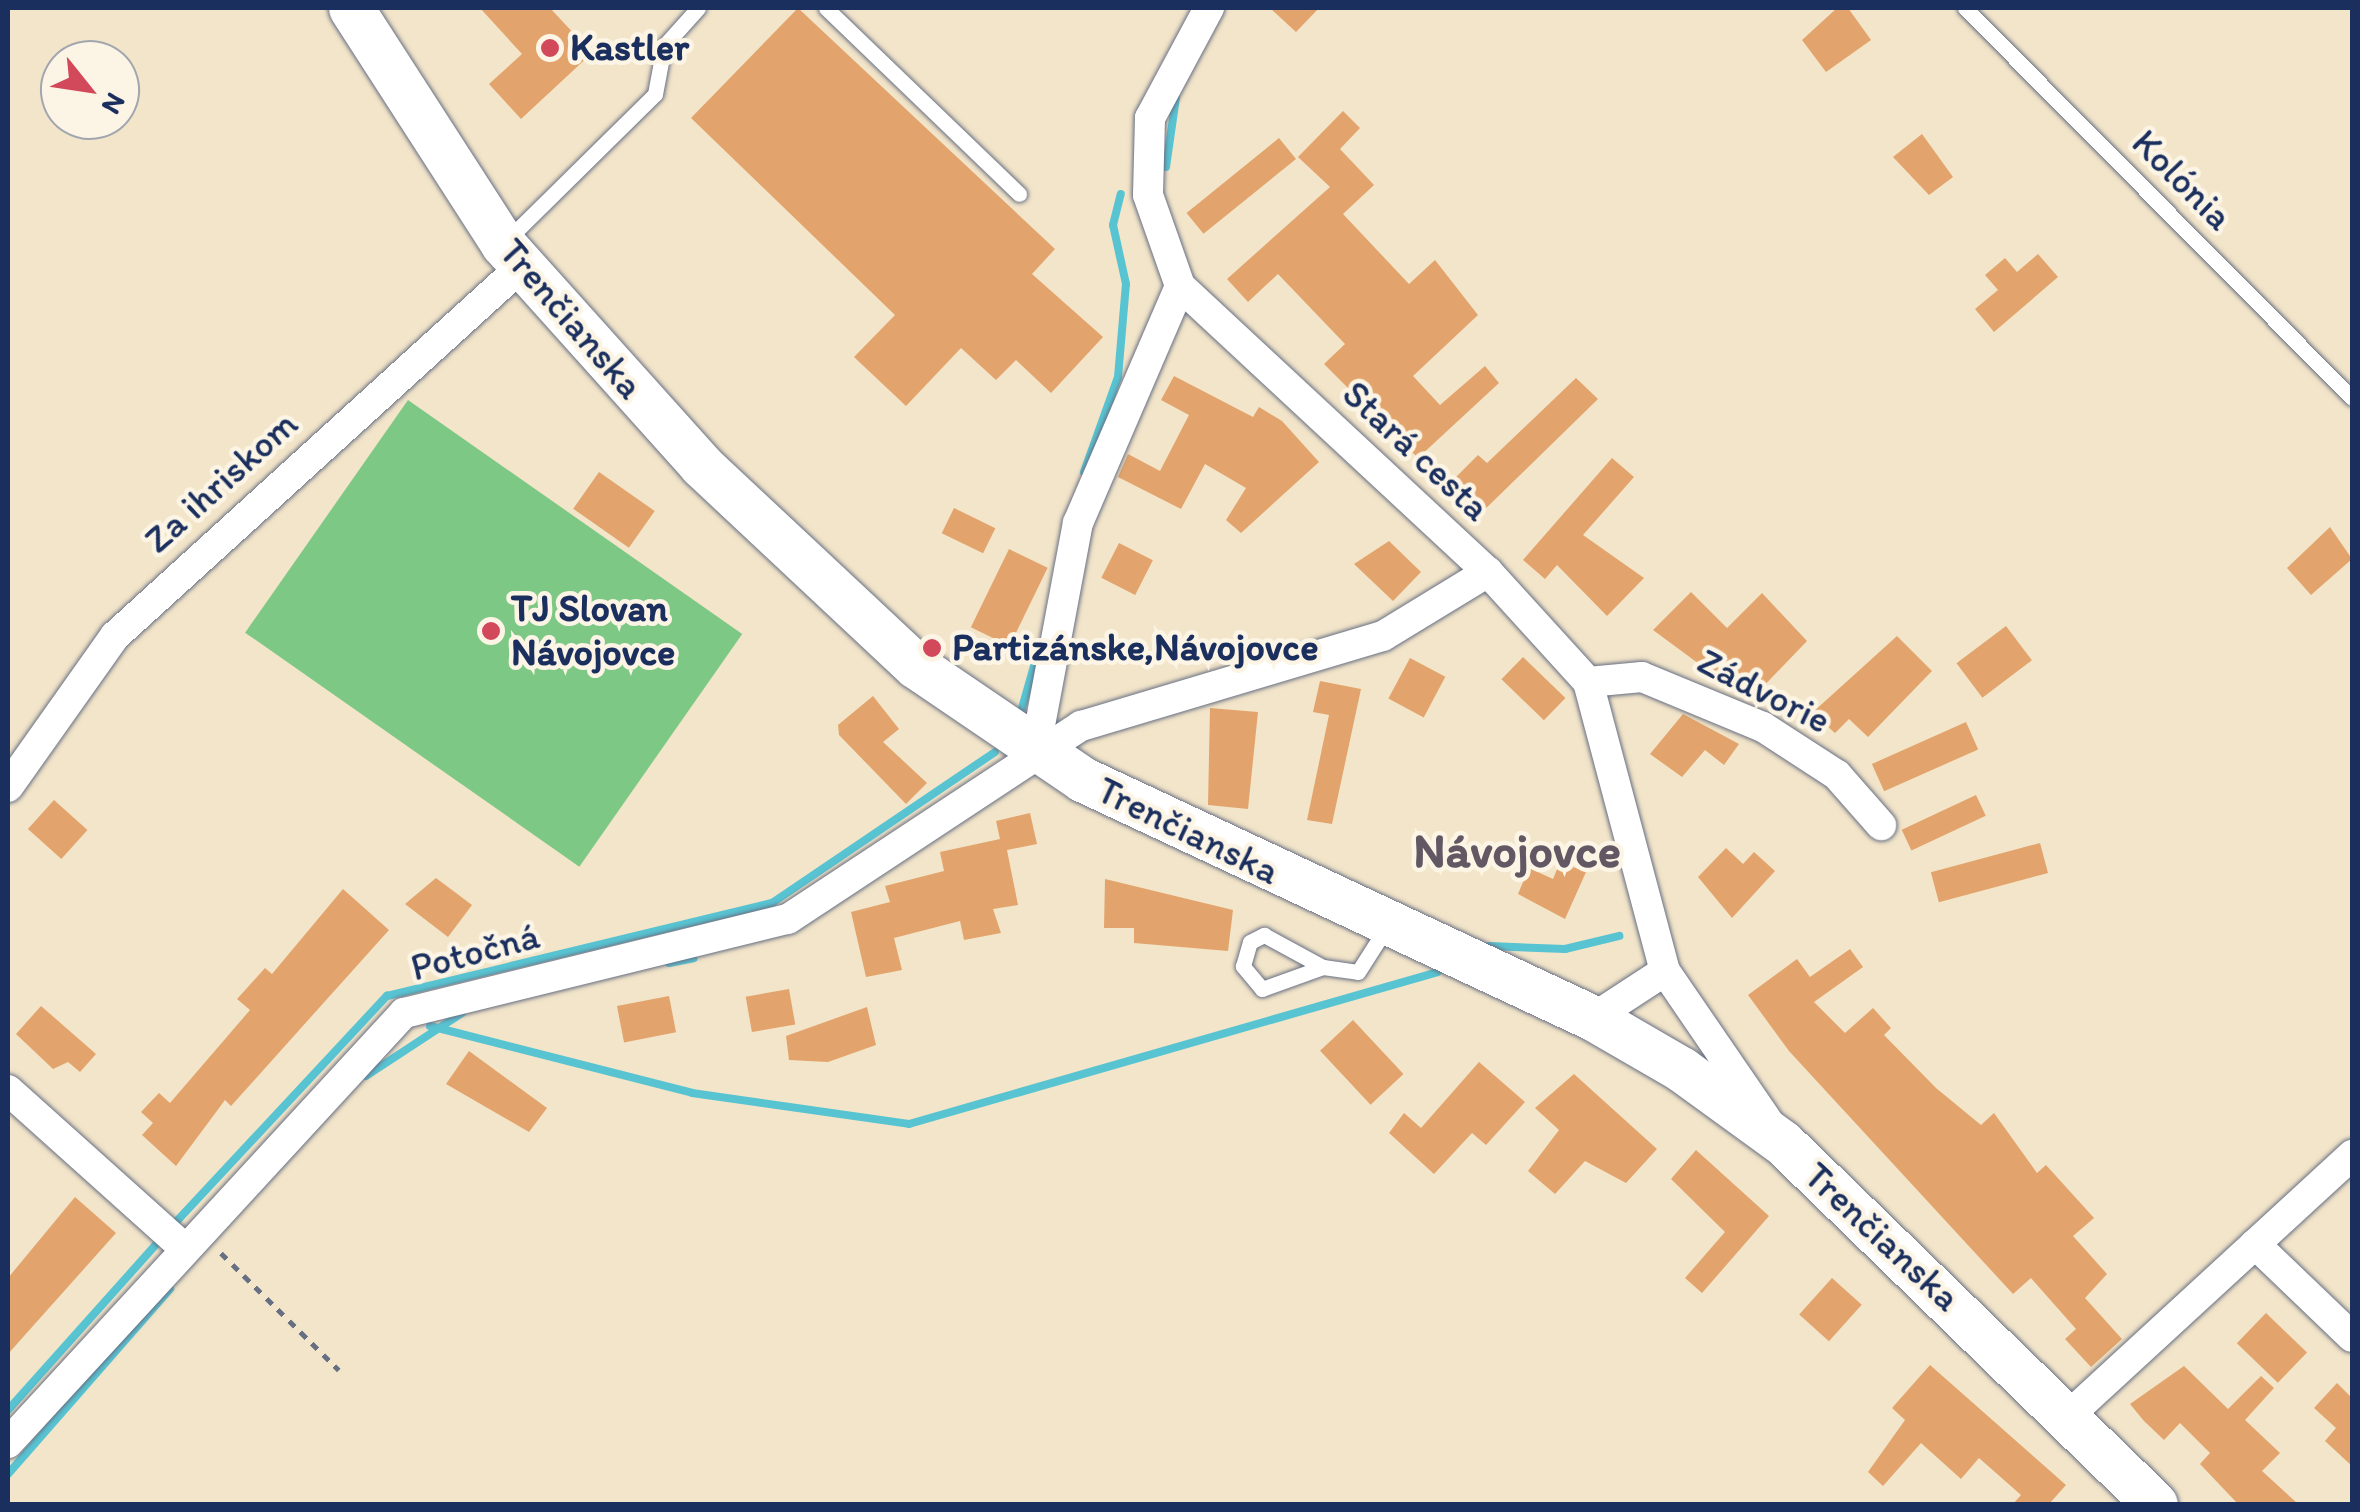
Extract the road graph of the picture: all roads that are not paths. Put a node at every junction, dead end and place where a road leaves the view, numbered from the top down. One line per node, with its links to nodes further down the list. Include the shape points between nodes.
1 (351, 8): 7 (main road, Trenčianska)
2 (698, 8): 7 (lane, via 664,46 654,94)
3 (826, 8): 6 (lane)
4 (1209, 8): 8 (street, Stará cesta, via 1150,118 1148,194)
5 (1966, 8): 9 (lane, Kolónia)
6 (1020, 194)
7 (512, 255): 12 (main road, Trenčianska, via 812,575); 13 (street, Za ihriskom, via 115,636)
8 (1180, 286): 10 (street, Stará cesta); 12 (street, via 1078,523)
9 (2352, 398)
10 (1488, 572): 11 (street, Stará cesta); 12 (street, Potočná, via 1383,636 1081,726)
11 (1588, 682): 14 (street, Zádvorie, via 1642,677 1764,727 1837,775); 17 (street, Stará cesta)
12 (1034, 752): 15 (main road, Trenčianska, via 1172,826); 23 (street, Potočná, via 788,919 404,1013)
13 (8, 787)
14 (1881, 824)
15 (1388, 925): 16 (lane, via 1358,972); 18 (main road, Trenčianska)
16 (1322, 967): 16 (lane, via 1264,935 1250,942 1243,966 1262,989)
17 (1665, 972): 18 (street); 20 (street, Stará cesta)
18 (1593, 1018): 20 (main road, Trenčianska)
19 (8, 1090): 23 (street)
20 (1783, 1143): 25 (main road, Trenčianska)
21 (2352, 1155): 22 (street)
22 (2256, 1244): 24 (street); 25 (street)
23 (182, 1246): 26 (street, Potočná)
24 (2352, 1338)
25 (2066, 1418): 27 (main road, Trenčianska)
26 (8, 1443)
27 (2155, 1504)

